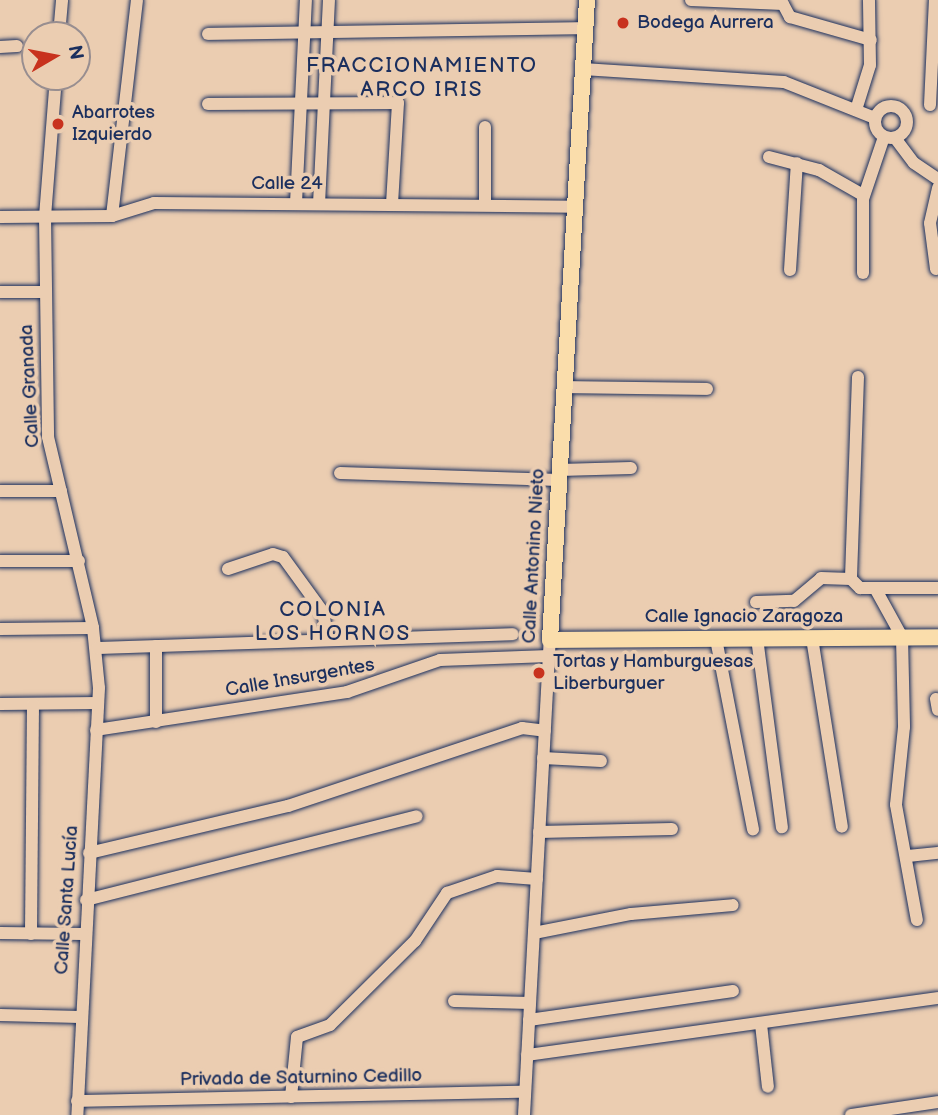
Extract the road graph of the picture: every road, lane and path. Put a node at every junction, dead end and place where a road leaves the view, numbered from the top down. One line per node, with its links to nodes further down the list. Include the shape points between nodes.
1 (62, 0): 10 (street)
2 (137, 0): 40 (street)
3 (306, 0): 12 (street)
4 (329, 0): 13 (street)
5 (587, 0): 11 (main road, Calle Antonino Nieto)
6 (691, 0): 9 (street)
7 (869, 0): 15 (street)
8 (935, 0): 23 (street)
9 (785, 2): 15 (street, via 790,17)
10 (60, 21)
11 (586, 28): 13 (street); 18 (main road, Calle Antonino Nieto)
12 (305, 32): 13 (street); 14 (street); 20 (street)
13 (328, 32): 21 (street)
14 (208, 34)
15 (872, 40): 24 (street)
16 (17, 46): 17 (street)
17 (0, 47)
18 (583, 69): 24 (street, via 753,77); 38 (main road, Calle Antonino Nieto)
19 (55, 91): 39 (street, Calle Granada)
20 (301, 103): 21 (street); 22 (street); 34 (street)
21 (324, 103): 35 (street); 36 (street, via 398,103)
22 (208, 104)
23 (934, 106): 25 (street)
24 (856, 110): 26 (street)
25 (906, 115): 26 (street, via 892,105); 28 (street, via 907,126)
26 (875, 118): 28 (street)
27 (485, 127): 37 (street)
28 (890, 137): 31 (street); 33 (street)
29 (769, 157): 30 (street)
30 (797, 163): 33 (street); 43 (street)
31 (938, 179)
32 (938, 188): 42 (street, via 930,223)
33 (863, 195): 44 (street)
34 (296, 204): 35 (street, Calle 24); 40 (street, Calle 24, via 154,203)
35 (319, 204): 36 (street, Calle 24)
36 (392, 205): 37 (street, Calle 24)
37 (485, 205): 38 (street, Calle 24)
38 (575, 207): 48 (main road, Calle Antonino Nieto)
39 (45, 216): 40 (street, Calle 24); 41 (street, Calle 24); 46 (street, Calle Granada)
40 (112, 216)
41 (0, 217)
42 (936, 269)
43 (790, 270)
44 (863, 272)
45 (0, 292): 46 (street)
46 (46, 292): 54 (street, Calle Granada, via 48,437)
47 (858, 377): 58 (street)
48 (565, 387): 49 (street); 52 (main road, Calle Antonino Nieto)
49 (707, 389)
50 (631, 468): 52 (street)
51 (340, 473): 52 (street)
52 (560, 475): 74 (main road, Calle Antonino Nieto)
53 (0, 491): 54 (street)
54 (61, 491): 56 (street, Calle Granada)
55 (0, 561): 56 (street)
56 (79, 561): 62 (street, Calle Granada)
57 (228, 569): 70 (street, via 273,554 283,557 323,612)
58 (852, 579): 59 (street, via 860,588); 61 (street, via 821,578 794,601)
59 (875, 588): 60 (street); 66 (street)
60 (938, 589)
61 (757, 601)
62 (93, 628): 63 (street); 73 (street, Calle Granada)
63 (0, 629)
64 (513, 634): 65 (street)
65 (433, 637): 70 (street); 75 (street)
66 (902, 637): 67 (main road, Calle Ignacio Zaragoza); 69 (main road, Calle Ignacio Zaragoza); 94 (street, via 904,727 896,805)
67 (938, 637)
68 (757, 638): 69 (main road, Calle Ignacio Zaragoza); 71 (main road, Calle Ignacio Zaragoza); 87 (street)
69 (812, 638): 88 (street)
70 (328, 639): 72 (street)
71 (716, 639): 74 (main road, Calle Ignacio Zaragoza); 89 (street)
72 (156, 646): 73 (street); 80 (street)
73 (97, 648): 76 (street, Calle Granada)
74 (549, 648): 75 (street, Calle Insurgentes); 82 (street, Calle Antonino Nieto)
75 (440, 660): 80 (street, Calle Insurgentes, via 347,692)
76 (99, 688): 79 (street, Calle Santa Lucía)
77 (0, 704): 78 (street)
78 (33, 704): 79 (street); 101 (street)
79 (98, 704): 81 (street, Calle Santa Lucía)
80 (156, 722): 81 (street, Calle Insurgentes)
81 (96, 730): 92 (street, Calle Santa Lucía)
82 (545, 731): 83 (street, Calle Antonino Nieto); 92 (street, via 522,728 288,806)
83 (543, 758): 84 (street); 90 (street, Calle Antonino Nieto)
84 (601, 761)
85 (417, 816): 96 (street)
86 (601, 825): 90 (street)
87 (782, 827)
88 (842, 827)
89 (753, 829)
90 (540, 830): 91 (street); 95 (street, Calle Antonino Nieto)
91 (672, 830)
92 (89, 853): 96 (street, Calle Santa Lucía)
93 (938, 853): 94 (street)
94 (908, 856): 98 (street)
95 (537, 879): 100 (street, Calle Antonino Nieto); 114 (street, via 497,876 447,893 415,941 330,1025 297,1037)
96 (86, 900): 102 (street, Calle Santa Lucía)
97 (733, 905): 100 (street, via 631,914)
98 (917, 920)
99 (0, 933): 101 (street)
100 (534, 933): 106 (street, Calle Antonino Nieto)
101 (31, 934): 102 (street)
102 (83, 934): 108 (street, Calle Santa Lucía)
103 (733, 991): 109 (street)
104 (938, 998): 110 (street)
105 (454, 1001): 106 (street)
106 (530, 1003): 109 (street, Calle Antonino Nieto)
107 (0, 1015): 108 (street)
108 (79, 1017): 115 (street, Calle Santa Lucía)
109 (529, 1020): 111 (street, Calle Antonino Nieto)
110 (761, 1024): 111 (street); 112 (street)
111 (527, 1055): 113 (street, Calle Antonino Nieto)
112 (768, 1087)
113 (525, 1092): 114 (street, Privada de Saturnino Cedillo); 119 (street, Calle Antonino Nieto)
114 (291, 1097): 115 (street, Privada de Saturnino Cedillo)
115 (77, 1101): 118 (street, Calle Santa Lucía)
116 (938, 1102): 117 (street)
117 (872, 1113): 120 (street)
118 (77, 1115)
119 (524, 1115)
120 (851, 1115)

